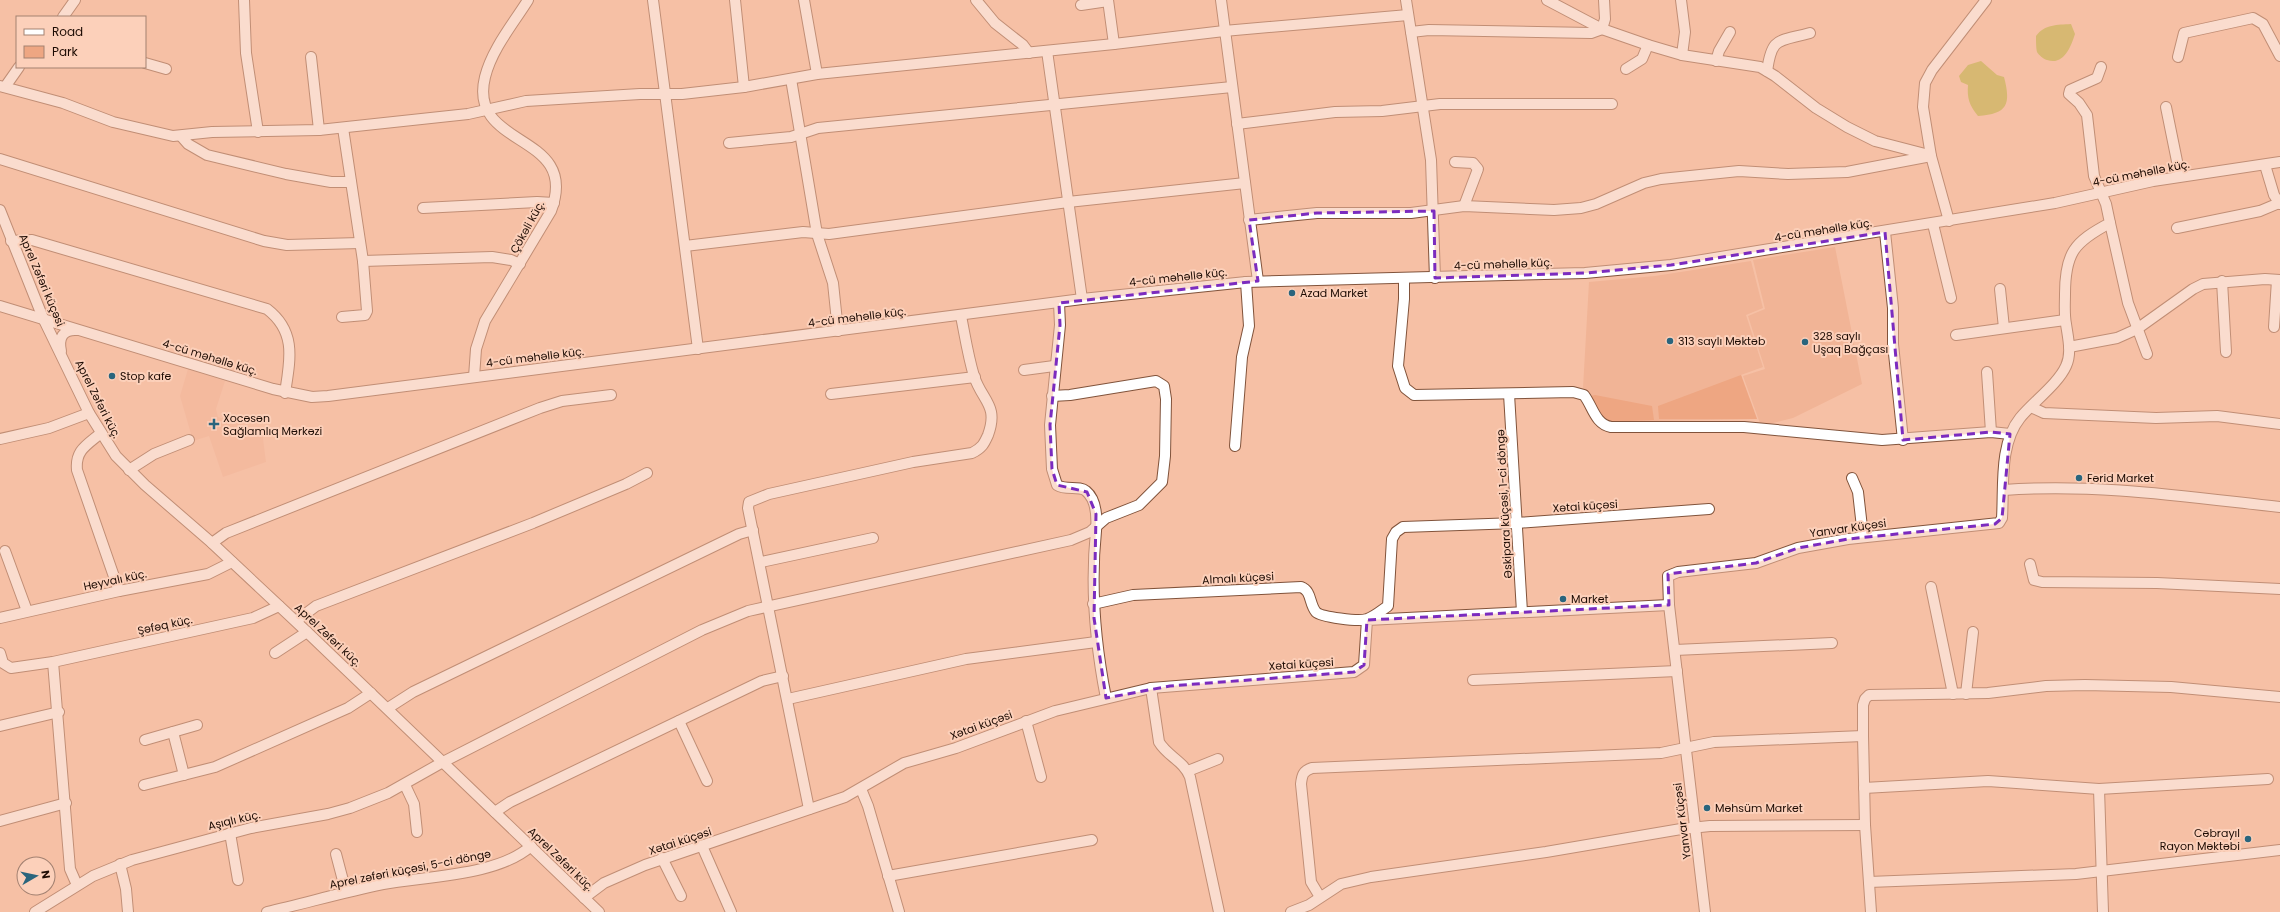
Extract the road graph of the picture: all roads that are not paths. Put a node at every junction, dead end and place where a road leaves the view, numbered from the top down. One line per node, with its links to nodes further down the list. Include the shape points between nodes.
1 (75, 0): 17 (street)
2 (244, 0): 52 (street, via 246,53)
3 (528, 0): 48 (street, Çökəli küç., via 490,64 484,88)
4 (652, 0): 43 (street)
5 (735, 0): 41 (street)
6 (804, 0): 38 (street)
7 (1221, 0): 19 (street)
8 (1406, 0): 16 (street)
9 (1547, 0): 18 (street)
10 (1604, 0): 18 (street, via 1605,19)
11 (1681, 0): 27 (street, via 1685,32)
12 (1986, 0): 56 (street, via 1932,70 1925,83 1923,107)
13 (978, 1): 26 (street, via 995,23 1023,45)
14 (1108, 1): 15 (street); 23 (street)
15 (1081, 5)
16 (1408, 15): 19 (street); 20 (street)
17 (64, 16)
18 (1602, 29): 20 (street, via 1591,33 1429,30); 24 (street)
19 (1224, 31): 23 (street); 42 (street)
20 (1411, 32): 46 (street)
21 (1730, 32): 31 (street)
22 (1810, 33): 37 (street, via 1774,44 1770,50)
23 (1114, 44): 25 (street)
24 (1648, 45): 27 (street); 36 (street, via 1642,59)
25 (1047, 51): 26 (street); 44 (street)
26 (1029, 53): 38 (street)
27 (1682, 55): 31 (street)
28 (2280, 56): 30 (street, via 2263,24 2253,18 2184,33)
29 (311, 57): 51 (street)
30 (2178, 57)
31 (1716, 61): 37 (street, via 1751,65)
32 (146, 63): 35 (street)
33 (2101, 67): 64 (street, via 2097,78 2074,86 2069,94 2087,115 2094,176)
34 (18, 68): 40 (street)
35 (166, 69)
36 (1626, 69)
37 (1767, 70): 56 (street, via 1816,108 1847,127 1881,143)
38 (817, 74): 39 (street)
39 (791, 79): 41 (street); 53 (street)
40 (2, 86): 54 (street, via 63,103 112,122)
41 (744, 87): 43 (street)
42 (1232, 87): 44 (street); 49 (street)
43 (664, 94): 48 (street, via 539,100); 81 (street)
44 (1054, 104): 53 (street, via 818,128); 65 (street)
45 (1612, 104): 46 (street)
46 (1423, 105): 49 (street); 71 (street, via 1431,160)
47 (2166, 107): 61 (street)
48 (488, 110): 50 (street); 66 (street, Çökəli küç., via 498,125 531,146 549,162 557,180)
49 (1237, 124): 63 (street)
50 (343, 128): 51 (street); 62 (street)
51 (319, 130): 52 (street)
52 (258, 132): 54 (street, via 205,132)
53 (799, 134): 55 (street, via 777,139); 78 (street)
54 (181, 136): 62 (street, via 188,144 207,155 286,174 331,182)
55 (728, 143)
56 (1931, 156): 68 (street, via 1847,172 1788,174 1739,171 1661,179 1644,183 1581,208 1554,210); 73 (street)
57 (0, 159): 80 (street, via 264,242 287,245)
58 (1454, 162): 68 (street, via 1473,163 1478,169)
59 (2280, 162): 60 (street, 4-cü məhəllə küç.)
60 (2265, 165): 61 (street, 4-cü məhəllə küç.); 67 (street)
61 (2180, 176): 64 (street, 4-cü məhəllə küç.)
62 (351, 182): 80 (street)
63 (1245, 183): 65 (street); 72 (street)
64 (2100, 194): 73 (street, 4-cü məhəllə küç.); 74 (street)
65 (1068, 202): 78 (street); 92 (street)
66 (554, 203): 69 (street); 83 (street, Çökəli küç.)
67 (2279, 204): 76 (street, via 2260,211)
68 (1464, 206): 71 (street)
69 (423, 208)
70 (0, 210): 79 (street, Aprel Zəfəri küçəsi)
71 (1434, 211): 72 (street, via 1411,214 1317,213); 85 (street)
72 (1249, 220): 87 (street)
73 (1949, 221): 75 (street, 4-cü məhəllə küç.)
74 (2110, 223): 98 (street, Yanvar Küçəsi, via 2080,243 2069,258 2065,276); 101 (street, via 2128,304)
75 (1933, 224): 77 (street, 4-cü məhəllə küç.); 91 (street)
76 (2178, 228)
77 (1886, 232): 85 (street, 4-cü məhəllə küç., via 1671,265 1585,273); 128 (street, via 1894,308 1893,344)
78 (817, 234): 81 (street, via 778,234); 103 (street, via 833,283)
79 (11, 240): 97 (street, Aprel Zəfəri küçəsi); 115 (street, via 32,240 266,309 276,316 290,345 291,355)
80 (360, 243): 82 (street)
81 (685, 246): 106 (street)
82 (363, 261): 83 (street, via 492,257); 96 (street, via 367,311 360,316)
83 (520, 264): 113 (street, Çökəli küç., via 485,320 476,349)
84 (1404, 278): 85 (street, 4-cü məhəllə küç.); 87 (street, 4-cü məhəllə küç.); 117 (street, via 1398,366 1399,374 1409,393)
85 (1436, 278)
86 (2279, 280): 88 (street); 99 (street)
87 (1258, 281): 89 (street, 4-cü məhəllə küç.)
88 (2222, 281): 101 (street, via 2203,284 2193,289); 107 (street)
89 (1246, 282): 92 (street, 4-cü məhəllə küç.); 129 (street, via 1249,326 1242,357)
90 (2000, 289): 100 (street)
91 (1951, 298)
92 (1082, 299): 93 (street, 4-cü məhəllə küç.)
93 (1059, 303): 95 (street, 4-cü məhəllə küç.); 110 (street, via 1060,325)
94 (0, 306): 97 (street, 4-cü məhəllə küç.)
95 (962, 316): 103 (street, 4-cü məhəllə küç.); 114 (street)
96 (342, 317)
97 (43, 318): 102 (street, 4-cü məhəllə küç.); 109 (street, Aprel Zəfəri küçəsi)
98 (2065, 320): 100 (street); 105 (street, Yanvar Küçəsi)
99 (2274, 327)
100 (2004, 328): 104 (street)
101 (2137, 329): 105 (street, via 2117,338); 108 (street)
102 (86, 331): 109 (street, via 72,330 62,335 60,346); 115 (street, 4-cü məhəllə küç.)
103 (838, 331): 106 (street, 4-cü məhəllə küç.)
104 (1956, 335)
105 (2069, 347): 120 (street, Yanvar Küçəsi, via 2064,371)
106 (698, 349): 113 (street, 4-cü məhəllə küç.)
107 (2226, 352)
108 (2146, 354)
109 (63, 359): 121 (street, Aprel Zəfəri küç.)
110 (1054, 366): 111 (street); 119 (street)
111 (1024, 370)
112 (1987, 372): 123 (street)
113 (474, 377): 115 (street, 4-cü məhəllə küç., via 328,396 312,397)
114 (975, 377): 116 (street); 138 (street, via 990,406 992,416 992,424 980,449 972,453 913,462 752,499 748,508)
115 (285, 393)
116 (831, 394)
117 (1509, 394): 128 (street, via 1572,392 1584,395 1599,421 1604,426 1611,427 1732,426); 136 (street, Əskipara küçəsi, 1-ci döngə)
118 (611, 395): 141 (street, via 562,401 510,419 226,533)
119 (1052, 396): 137 (street, via 1050,432 1054,480 1063,489 1082,489 1087,492 1095,508); 137 (street, Aşıqlı küç., via 1156,381 1164,386 1166,406 1162,482 1139,505 1106,518)
120 (2031, 407): 122 (street, via 2044,413 2156,418 2217,416); 125 (street, Yanvar Küçəsi, via 2019,419)
121 (89, 413): 124 (street, Aprel Zəfəri küç.); 126 (street, via 49,428)
122 (2280, 424)
123 (1991, 432): 125 (street); 128 (street)
124 (101, 434): 130 (street, Aprel Zəfəri küç.); 148 (street, via 78,454 77,470)
125 (2010, 434): 133 (street, Yanvar Küçəsi)
126 (0, 439)
127 (188, 440): 130 (street, via 154,454)
128 (1903, 440)
129 (1234, 446)
130 (129, 470): 141 (street, Aprel Zəfəri küç.)
131 (647, 473): 157 (street, via 533,523 316,606)
132 (1852, 478): 139 (street, via 1858,492)
133 (2004, 490): 134 (street, via 2046,487 2102,488); 139 (street, Yanvar Küçəsi, via 2002,518 1995,524)
134 (2280, 508)
135 (1709, 509): 136 (street, Xətai küçəsi)
136 (1517, 523): 154 (street, Əskipara küçəsi, 1-ci döngə); 156 (street, Xətai küçəsi, via 1403,527 1392,539 1388,606)
137 (1097, 526): 149 (street); 152 (street, Aşıqlı küç., via 1071,540)
138 (753, 530): 144 (street); 176 (street, via 739,534 420,688)
139 (1863, 536): 150 (street, Yanvar Küçəsi, via 1798,548 1756,563 1672,573 1666,581)
140 (873, 538): 144 (street)
141 (212, 543): 143 (street, Aprel Zəfəri küç.)
142 (5, 551): 153 (street)
143 (232, 562): 148 (street, Heyvalı küç., via 208,574); 151 (street, Aprel Zəfəri küç.)
144 (760, 562): 152 (street)
145 (2030, 564): 147 (street, via 2034,580 2042,582 2157,582)
146 (1931, 588): 171 (street)
147 (2280, 589)
148 (119, 591): 153 (street, Heyvalı küç.)
149 (1093, 604): 156 (street, Almalı küçəsi, via 1133,595 1301,587 1306,588 1312,606 1317,614 1323,617); 160 (street)
150 (1669, 605): 154 (street); 162 (street, Yanvar Küçəsi)
151 (279, 606): 157 (street, Aprel Zəfəri küç.); 165 (street, Şəfəq küç., via 253,618)
152 (770, 606): 167 (street); 187 (street, Aşıqlı küç., via 748,611 702,630)
153 (27, 611): 155 (street, Heyvalı küç.)
154 (1522, 612): 156 (street)
155 (0, 618)
156 (1367, 620): 169 (street, Xətai küçəsi, via 1364,665 1354,672)
157 (296, 621): 158 (street, Aprel Zəfəri küç.)
158 (307, 632): 164 (street); 170 (street, Aprel Zəfəri küç.)
159 (1973, 632): 172 (street)
160 (1096, 642): 174 (street); 175 (street, via 966,659)
161 (1832, 643): 162 (street)
162 (1675, 650): 166 (street, Yanvar Küçəsi)
163 (0, 653): 165 (street, Şəfəq küç., via 3,663 11,668)
164 (276, 653)
165 (53, 662): 177 (street)
166 (1677, 671): 168 (street); 185 (street, Yanvar Küçəsi)
167 (783, 676): 175 (street); 178 (street, via 762,681)
168 (1473, 680)
169 (1151, 688): 174 (street, Xətai küçəsi); 188 (street, via 1159,742)
170 (371, 693): 176 (street, Aprel Zəfəri küç.); 189 (street, via 348,708 222,764)
171 (1953, 694): 172 (street); 183 (street, via 1869,695 1863,705)
172 (1966, 694): 173 (street, via 2085,685 2171,687)
173 (2280, 697)
174 (1106, 698): 179 (street, Xətai küçəsi)
175 (788, 699): 199 (street)
176 (388, 708): 187 (street, Aprel Zəfəri küç.)
177 (59, 712): 181 (street); 198 (street)
178 (679, 721): 192 (street); 200 (street, via 510,802)
179 (1026, 721): 190 (street); 196 (street, Xətai küçəsi, via 956,748 904,763)
180 (198, 725): 182 (street)
181 (0, 726)
182 (173, 732): 184 (street); 189 (street)
183 (1863, 736): 185 (street, via 1714,742); 195 (street)
184 (145, 740)
185 (1686, 748): 203 (street, Yanvar Küçəsi); 221 (street, via 1661,753 1306,770 1302,775 1301,784 1311,882)
186 (1218, 759): 188 (street)
187 (443, 762): 194 (street, Aşıqlı küç.); 200 (street, Aprel Zəfəri küç.)
188 (1188, 771): 228 (street)
189 (184, 775): 193 (street)
190 (1041, 777)
191 (2268, 779): 197 (street)
192 (707, 781)
193 (144, 785)
194 (405, 785): 204 (street, via 414,804); 205 (street, Aşıqlı küç., via 342,810)
195 (1864, 788): 197 (street, via 1988,781); 202 (street)
196 (861, 789): 199 (street, Xətai küçəsi); 214 (street)
197 (2099, 789): 213 (street)
198 (66, 803): 201 (street); 217 (street, via 70,869)
199 (809, 809): 208 (street, Xətai küçəsi)
200 (495, 812): 207 (street, Aprel Zəfəri küç.)
201 (0, 821)
202 (1865, 825): 203 (street); 216 (street)
203 (1695, 827): 221 (street, via 1371,877 1341,884); 230 (street, Yanvar Küçəsi)
204 (417, 832)
205 (230, 833): 212 (street, Aşıqlı küç.); 215 (street)
206 (1092, 840): 214 (street)
207 (531, 846): 218 (street, Aprel zəfəri küçəsi, 5-ci döngə, via 512,859 488,867); 220 (street, Aprel Zəfəri küç.)
208 (702, 846): 211 (street, Xətai küçəsi); 226 (street)
209 (2280, 850): 213 (street)
210 (336, 854): 218 (street)
211 (662, 858): 219 (street); 220 (street, Xətai küçəsi, via 604,883)
212 (120, 864): 217 (street, Aşıqlı küç.); 223 (street)
213 (2101, 872): 216 (street); 232 (street)
214 (888, 876): 227 (street)
215 (238, 880)
216 (1869, 882): 231 (street)
217 (77, 885): 222 (street, Aşıqlı küç.)
218 (346, 892): 224 (street, Aprel zəfəri küçəsi, 5-ci döngə)
219 (681, 896)
220 (584, 898): 225 (street, Aprel Zəfəri küç.)
221 (1320, 898): 229 (street)
222 (35, 912)
223 (128, 912)
224 (268, 912)
225 (598, 912)
226 (730, 912)
227 (899, 912)
228 (1219, 912)
229 (1292, 912)
230 (1705, 912)
231 (1872, 912)
232 (2103, 912)

